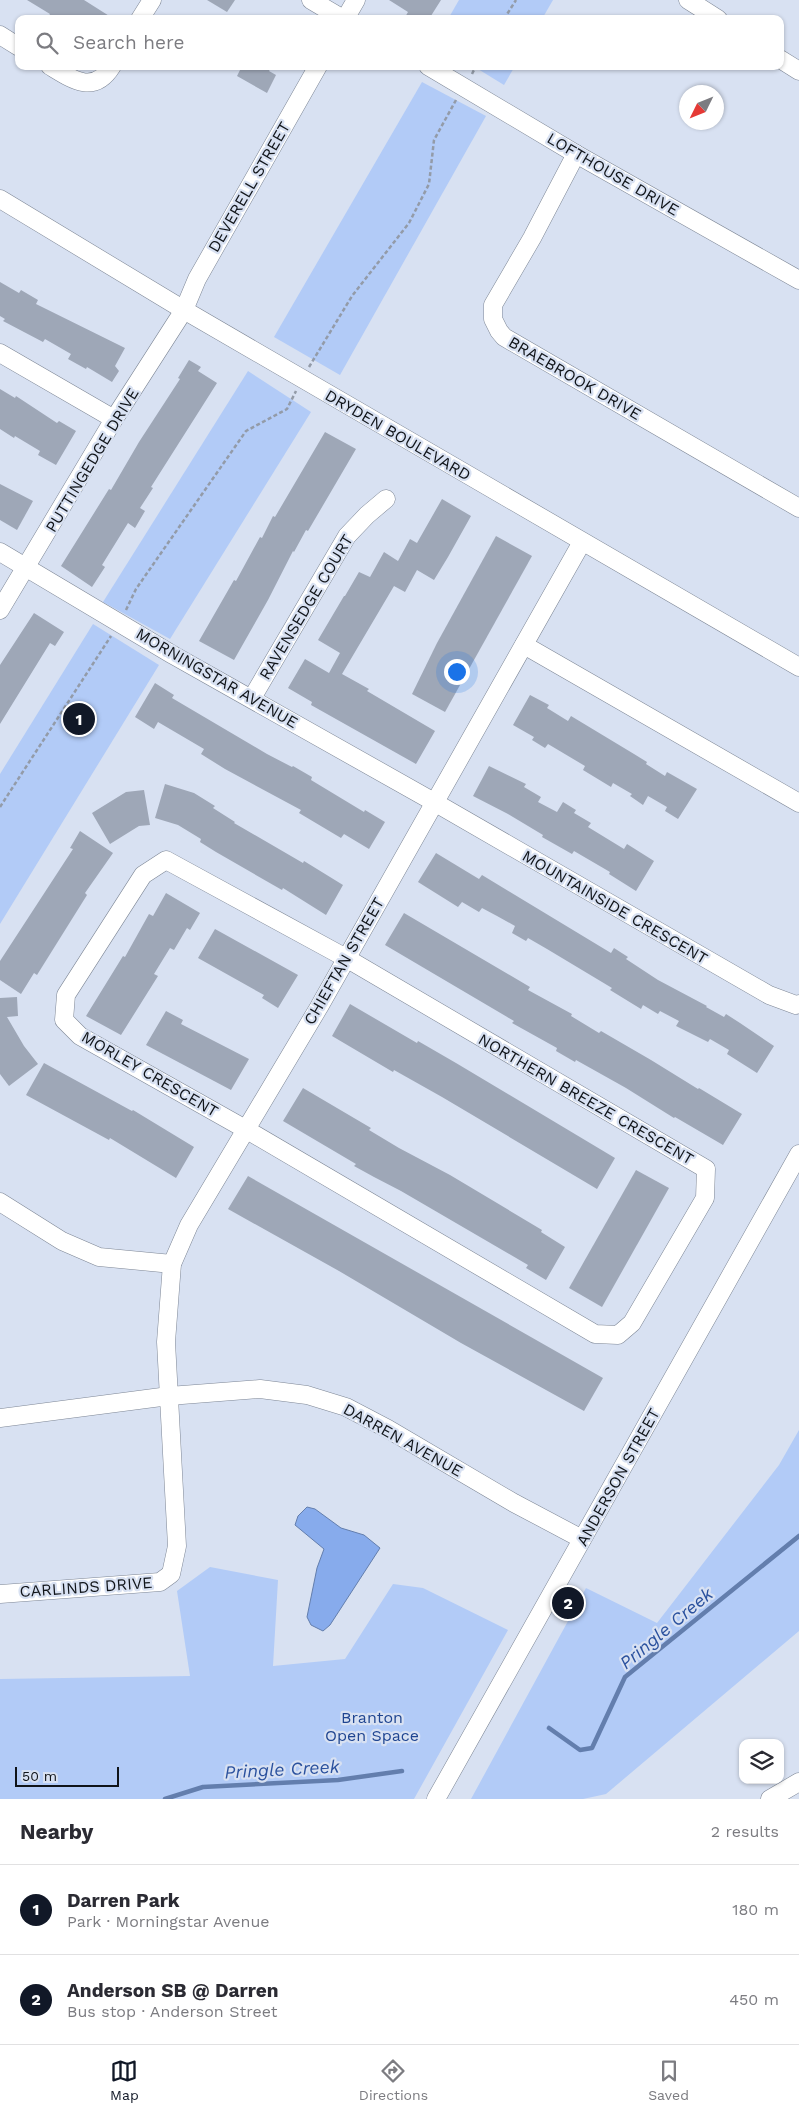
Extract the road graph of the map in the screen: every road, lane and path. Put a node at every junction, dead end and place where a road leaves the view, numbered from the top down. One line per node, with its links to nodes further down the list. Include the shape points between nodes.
1 (152, 0): 6 (street)
2 (311, 0): 7 (street)
3 (356, 0): 8 (street)
4 (516, 0): 9 (path)
5 (688, 0): 10 (street)
6 (143, 15)
7 (337, 15)
8 (347, 15)
9 (507, 15)
10 (712, 15)
11 (0, 35): 12 (street)
12 (15, 44)
13 (784, 62): 18 (street)
14 (56, 70): 15 (street, via 75,82 95,83)
15 (110, 70)
16 (316, 70): 23 (street, DEVERELL STREET, via 198,279)
17 (435, 70): 19 (street, LOFTHOUSE DRIVE)
18 (799, 71)
19 (464, 86): 20 (street, LOFTHOUSE DRIVE); 25 (path, via 434,140 429,184 409,223 352,296)
20 (576, 154): 22 (street, LOFTHOUSE DRIVE); 28 (street, BRAEBROOK DRIVE, via 493,305 493,319 498,331)
21 (0, 200): 23 (street, DRYDEN BOULEVARD)
22 (799, 280)
23 (184, 310): 25 (street, DRYDEN BOULEVARD); 26 (street, PUTTINGEDGE DRIVE)
24 (0, 352): 26 (street)
25 (302, 379): 29 (street, DRYDEN BOULEVARD); 33 (path, via 287,409 246,430 136,589)
26 (114, 419): 31 (street, PUTTINGEDGE DRIVE)
27 (386, 500): 36 (street, RAVENSEDGE COURT, via 347,536)
28 (799, 508)
29 (582, 542): 34 (street, CHIEFTAN STREET); 35 (street, DRYDEN BOULEVARD)
30 (0, 552): 31 (street, MORNINGSTAR AVENUE)
31 (27, 568): 32 (street, PUTTINGEDGE DRIVE); 33 (street, MORNINGSTAR AVENUE)
32 (0, 610)
33 (119, 623): 36 (street, MORNINGSTAR AVENUE); 39 (path)
34 (524, 645): 37 (street, CHIEFTAN STREET); 38 (street)
35 (799, 667)
36 (252, 698): 37 (street, MORNINGSTAR AVENUE)
37 (434, 802): 40 (street, CHIEFTAN STREET); 41 (street, MOUNTAINSIDE CRESCENT, via 768,996)
38 (799, 803)
39 (0, 807)
40 (346, 958): 42 (street, CHIEFTAN STREET); 42 (street, MORLEY CRESCENT, via 166,860 143,876 66,995 64,1020 80,1036); 42 (street, NORTHERN BREEZE CRESCENT, via 706,1168 705,1198 632,1323 618,1335 595,1334)
41 (799, 1004)
42 (246, 1130): 45 (street, CHIEFTAN STREET, via 189,1225)
43 (799, 1154): 48 (street, ANDERSON STREET)
44 (0, 1202): 45 (street, via 62,1241 99,1257)
45 (172, 1264): 46 (street, CHIEFTAN STREET, via 166,1342)
46 (169, 1396): 47 (street, DARREN AVENUE); 48 (street, DARREN AVENUE, via 260,1389 307,1395 346,1407); 49 (street, CARLINDS DRIVE, via 177,1546 171,1574 160,1582)
47 (0, 1418)
48 (582, 1539): 51 (street, ANDERSON STREET)
49 (0, 1594)
50 (799, 1782): 52 (street)
51 (436, 1799)
52 (770, 1799)

